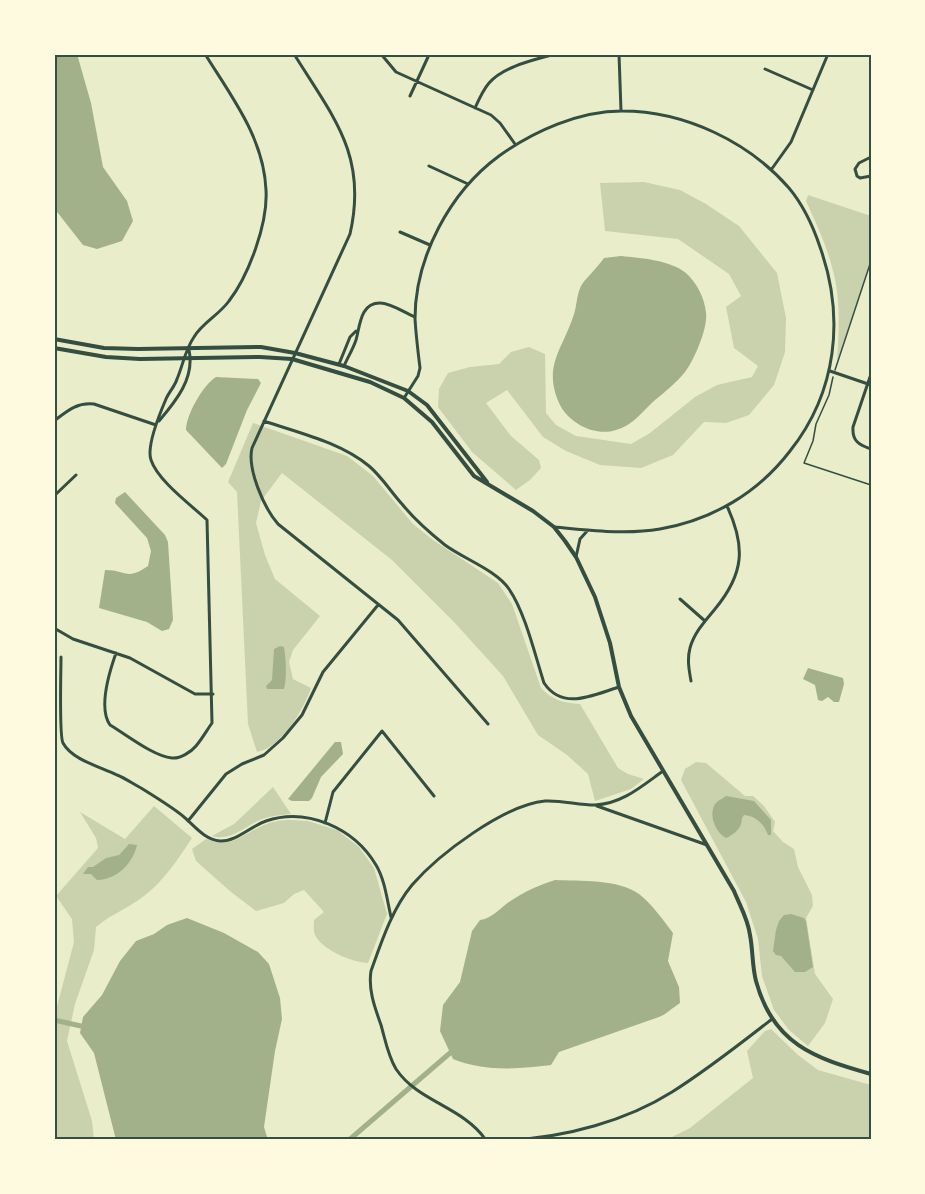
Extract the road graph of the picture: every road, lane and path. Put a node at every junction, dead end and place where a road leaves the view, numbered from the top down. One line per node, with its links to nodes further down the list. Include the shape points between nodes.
1 (205, 54): 27 (street, via 255,139 266,191 261,230 238,286 219,312 197,332)
2 (294, 54): 28 (street, via 344,138 354,170 356,195 350,234)
3 (381, 54): 9 (street, via 396,72)
4 (555, 54): 12 (street, via 496,77 484,89)
5 (619, 54): 13 (street)
6 (828, 54): 10 (street)
7 (428, 57): 9 (street)
8 (765, 69): 10 (street)
9 (416, 83): 11 (street); 12 (street)
10 (813, 90): 17 (street, via 791,142)
11 (410, 96)
12 (475, 108): 14 (street, via 500,123)
13 (621, 111): 14 (street, via 554,125); 17 (street, via 697,125 728,139)
14 (515, 144): 19 (street)
15 (871, 157): 18 (street, via 855,169 860,178)
16 (429, 166): 19 (street)
17 (771, 170): 35 (street, via 805,210 823,254 835,322)
18 (871, 176)
19 (468, 184): 21 (street)
20 (400, 232): 21 (street)
21 (430, 246): 23 (street)
22 (871, 261): 34 (path)
23 (415, 317): 24 (street, via 379,303 365,310); 41 (street, via 420,368)
24 (357, 330): 32 (street); 33 (street)
25 (54, 339): 27 (street, via 104,348)
26 (54, 348): 29 (street, via 106,357)
27 (189, 348): 28 (street, via 261,347); 29 (street); 30 (street)
28 (296, 353): 31 (street); 32 (street)
29 (184, 358): 30 (street); 38 (street)
30 (190, 358): 31 (street); 40 (street)
31 (292, 359): 42 (street, via 370,382); 43 (street)
32 (338, 365): 33 (street)
33 (344, 366): 41 (street)
34 (836, 367)
35 (830, 371): 39 (street); 51 (street, via 818,406 792,449 772,473)
36 (871, 374): 39 (street)
37 (833, 379): 49 (path, via 804,463)
38 (176, 382): 40 (street); 45 (street)
39 (869, 384): 46 (street, via 853,434 858,443)
40 (183, 387): 45 (street)
41 (408, 391): 42 (street); 48 (street, via 438,417)
42 (404, 398): 48 (street, via 432,422 474,476)
43 (264, 421): 56 (street, via 250,457 270,515); 62 (street, via 354,456 381,478 432,534 502,581 514,597 549,690 576,700)
44 (54, 422): 45 (street, via 85,403)
45 (156, 425): 63 (street, via 150,450 152,464 207,520)
46 (871, 449)
47 (76, 475): 50 (street)
48 (487, 482): 52 (street)
49 (871, 485)
50 (54, 496)
51 (727, 506): 53 (street, via 658,530); 57 (street, via 739,537 738,570 733,585)
52 (554, 527): 53 (street); 54 (street)
53 (589, 530): 54 (street, via 580,538)
54 (576, 557): 62 (street, via 603,622)
55 (680, 599): 57 (street)
56 (378, 605): 64 (street, via 398,620); 68 (street, via 323,672 302,715 283,738 264,755 226,774)
57 (705, 621): 61 (street, via 689,650)
58 (54, 627): 59 (street, via 73,639)
59 (116, 652): 63 (street, via 195,694); 63 (street, via 105,701 107,720 156,753 174,758 196,746 212,723)
60 (61, 657): 68 (street, via 60,736 66,748 121,776)
61 (691, 681)
62 (619, 687): 65 (street, via 631,716)
63 (213, 694)
64 (488, 724)
65 (664, 770): 67 (street, via 622,799); 70 (street)
66 (434, 796): 69 (street, via 382,731 333,792)
67 (595, 805): 70 (street); 71 (street, via 546,801 527,804 495,818 418,879)
68 (188, 821): 69 (street, via 208,837 226,841 276,818 308,818)
69 (325, 823): 71 (street, via 351,836 370,856 382,881)
70 (707, 845): 72 (street, via 747,919 756,980)
71 (392, 919): 74 (street, via 369,980 396,1069 410,1084 470,1121)
72 (772, 1019): 73 (street, via 815,1056); 75 (street, via 653,1102 595,1126)
73 (871, 1074)
74 (486, 1140)
75 (511, 1140)

